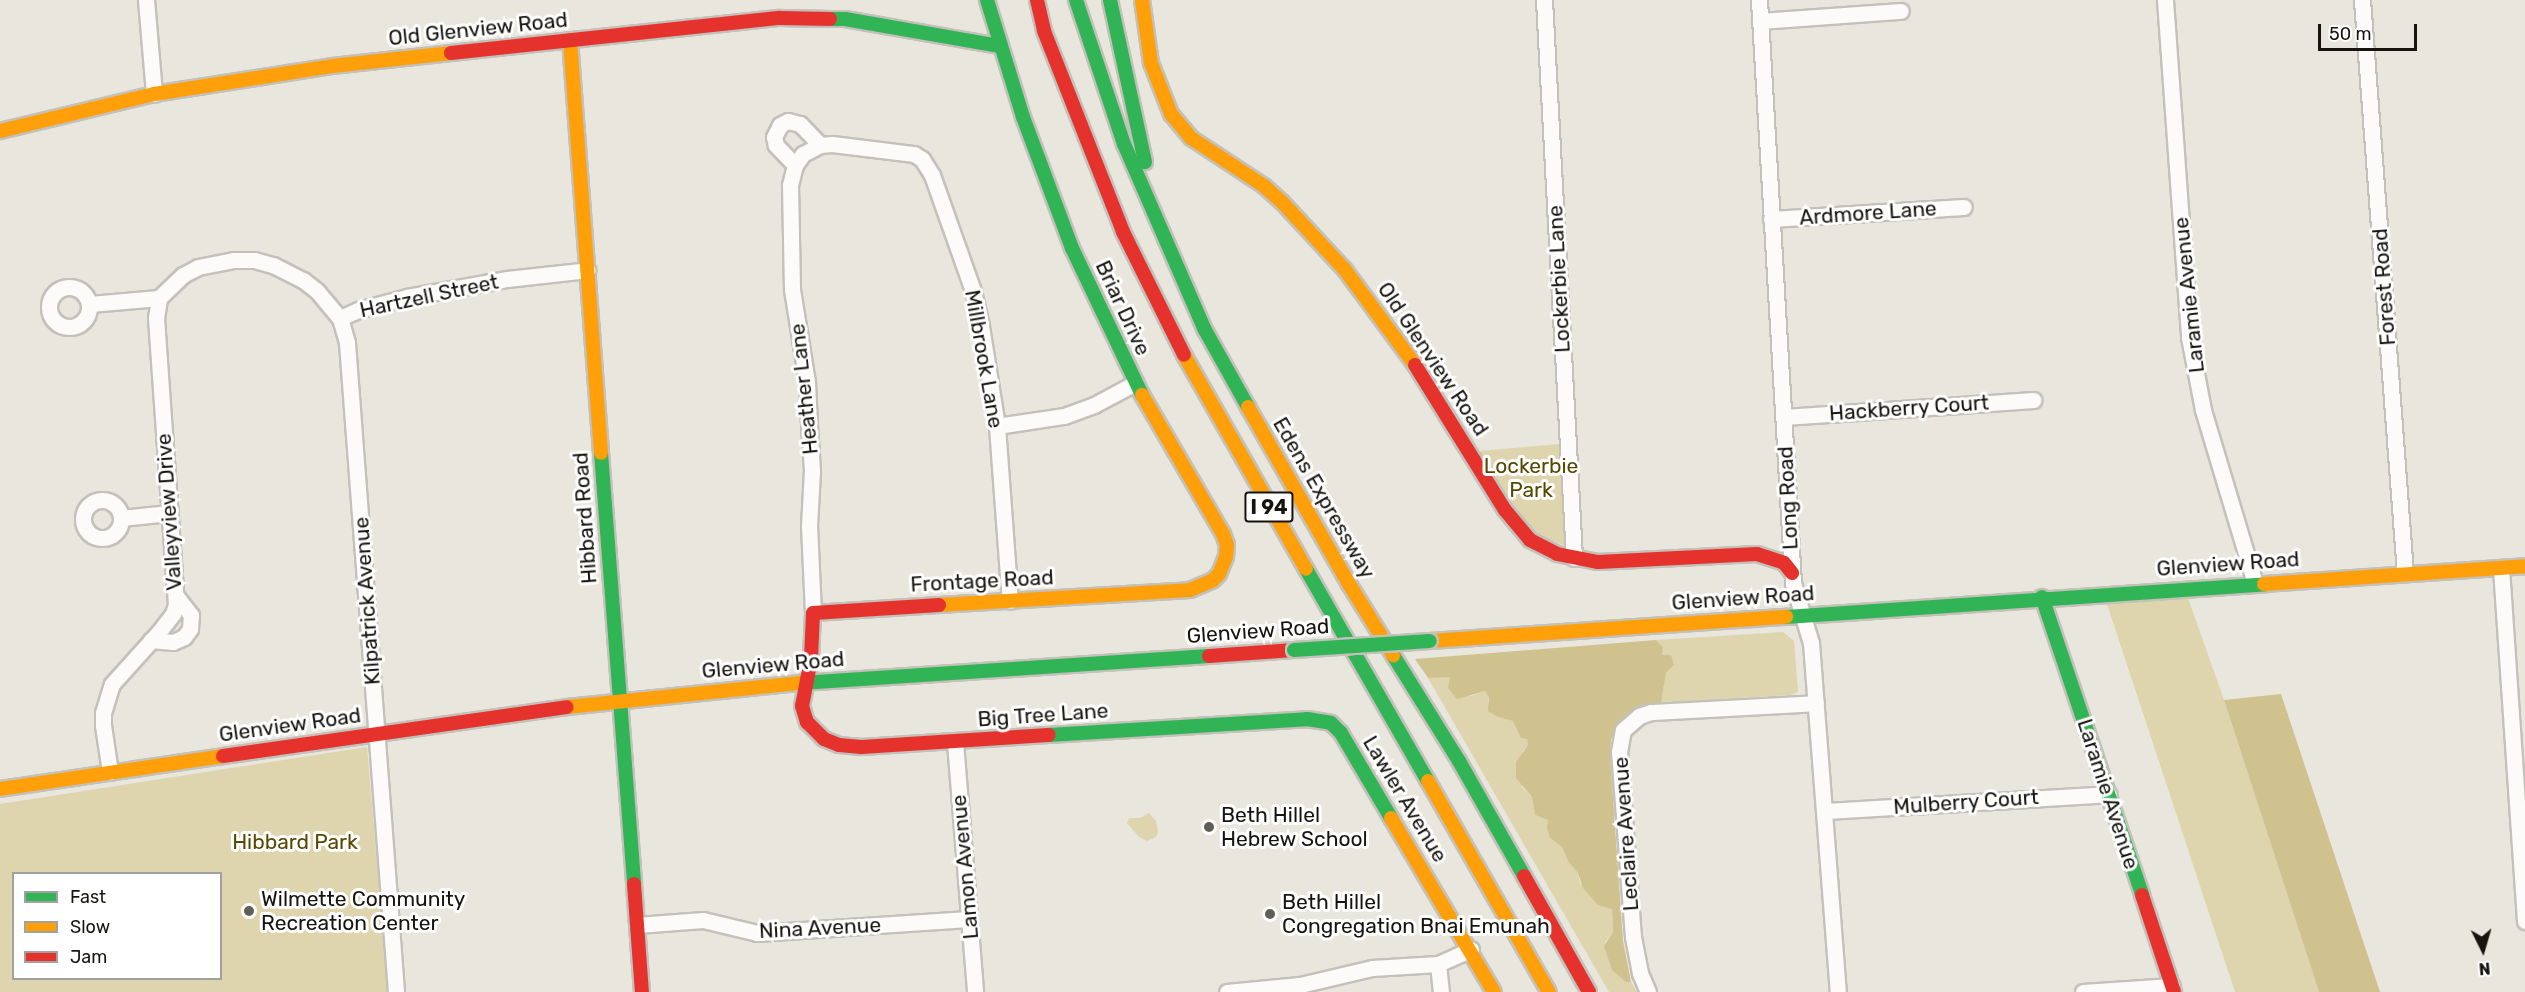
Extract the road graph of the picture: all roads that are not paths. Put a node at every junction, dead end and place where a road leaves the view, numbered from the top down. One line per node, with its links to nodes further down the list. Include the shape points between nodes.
1 (146, 0): 17 (street)
2 (987, 0): 16 (main road)
3 (1030, 0): 14 (main road)
4 (1037, 0): 14 (main road, I 94)
5 (1076, 0): 23 (main road, Edens Expressway / I 94, via 1104,90)
6 (1110, 0): 23 (main road)
7 (1142, 0): 34 (main road, Old Glenview Road, via 1154,72 1163,98 1180,126 1208,151 1264,186 1304,223 1416,364 1521,532 1541,548)
8 (1544, 0): 34 (street, Lockerbie Lane)
9 (1758, 0): 13 (street, Long Road)
10 (2165, 0): 40 (street, Laramie Avenue, via 2189,337 2203,410)
11 (2362, 0): 38 (street, Forest Road)
12 (1901, 12): 13 (street)
13 (1760, 21): 22 (street, Long Road)
14 (1044, 31): 69 (main road, I 94, via 1122,232 1188,364)
15 (570, 40): 16 (main road, Old Glenview Road, via 780,18 829,17); 17 (main road, Old Glenview Road, via 332,66); 24 (main road, Hibbard Road)
16 (999, 46): 28 (main road, Briar Drive, via 1072,248)
17 (154, 94): 18 (main road, Old Glenview Road)
18 (0, 132)
19 (820, 145): 20 (street, Millbrook Lane); 20 (street, via 800,124 788,121 780,125 774,137 776,145); 31 (street, Millbrook Lane, via 902,151 914,154 927,166 973,291)
20 (799, 159): 44 (street, Heather Lane, via 790,184 789,244 807,382)
21 (1964, 207): 22 (street, Ardmore Lane)
22 (1771, 219): 30 (street, Long Road)
23 (1160, 230): 70 (main road, Edens Expressway / I 94, via 1205,330 1247,407 1349,584 1459,761)
24 (588, 270): 27 (street, Hartzell Street, via 446,289); 48 (main road, Hibbard Road)
25 (159, 298): 26 (street); 27 (street, Hartzell Street, via 183,275 198,267 254,260 303,280); 32 (street, Valleyview Drive, via 156,318)
26 (90, 304)
27 (340, 318): 51 (street, Kilpatrick Avenue, via 347,343)
28 (1135, 383): 31 (street, via 1064,416); 39 (main road, Briar Drive, via 1223,534 1226,557)
29 (2033, 400): 30 (street, Hackberry Court)
30 (1784, 417): 37 (street, Long Road)
31 (997, 426): 43 (street, Millbrook Lane)
32 (170, 513): 33 (street); 41 (street, Valleyview Drive)
33 (121, 518)
34 (1574, 558): 37 (main road, Old Glenview Road, via 1619,561 1749,553 1784,563)
35 (2525, 566): 36 (main road, Glenview Road)
36 (2501, 567): 38 (main road, Glenview Road); 58 (street)
37 (1792, 573): 45 (street, Long Road)
38 (2405, 573): 40 (main road, Glenview Road)
39 (1219, 574): 43 (main road, Frontage Road, via 1204,586 1190,590)
40 (2254, 583): 42 (main road, Glenview Road)
41 (176, 596): 46 (street, Valleyview Drive, via 173,614); 46 (street, via 191,615 190,628 184,637 173,642)
42 (2042, 597): 45 (main road, Glenview Road); 55 (main road, Laramie Avenue)
43 (1010, 601): 44 (main road, Frontage Road)
44 (813, 613): 47 (main road)
45 (1802, 615): 47 (main road, Glenview Road, bridge); 49 (street, Long Road, via 1811,643)
46 (151, 640): 53 (street, Valleyview Drive, via 112,684 107,698 103,725)
47 (808, 682): 48 (main road, Glenview Road); 52 (main road, Big Tree Lane, via 802,706 807,722 824,739 861,747)
48 (620, 700): 51 (main road, Glenview Road); 59 (main road, Hibbard Road)
49 (1816, 703): 56 (street, Long Road); 71 (street, Leclaire Avenue, via 1651,712 1639,716 1623,730 1619,752 1633,937)
50 (1331, 723): 52 (main road, Big Tree Lane, via 1307,719); 60 (main road, Lawler Avenue, via 1341,733)
51 (377, 734): 53 (main road, Glenview Road); 63 (street, Kilpatrick Avenue)
52 (955, 742): 57 (street, Lamon Avenue)
53 (110, 772): 54 (main road, Glenview Road)
54 (0, 789)
55 (2108, 794): 56 (street, Mulberry Court); 62 (main road, Laramie Avenue)
56 (1825, 811): 72 (street, Long Road)
57 (969, 919): 59 (street, Nina Avenue, via 757,933 712,921); 65 (street, Lamon Avenue)
58 (2525, 921)
59 (637, 925): 64 (main road, Hibbard Road)
60 (1471, 949): 61 (street); 68 (main road, Lawler Avenue)
61 (1438, 964): 66 (street, via 1372,968 1300,985); 67 (street)
62 (2173, 989): 73 (street)
63 (396, 992)
64 (642, 992)
65 (975, 992)
66 (1227, 992)
67 (1442, 992)
68 (1494, 992)
69 (1549, 992)
70 (1590, 992)
71 (1648, 992)
72 (1838, 992)
73 (2083, 992)

